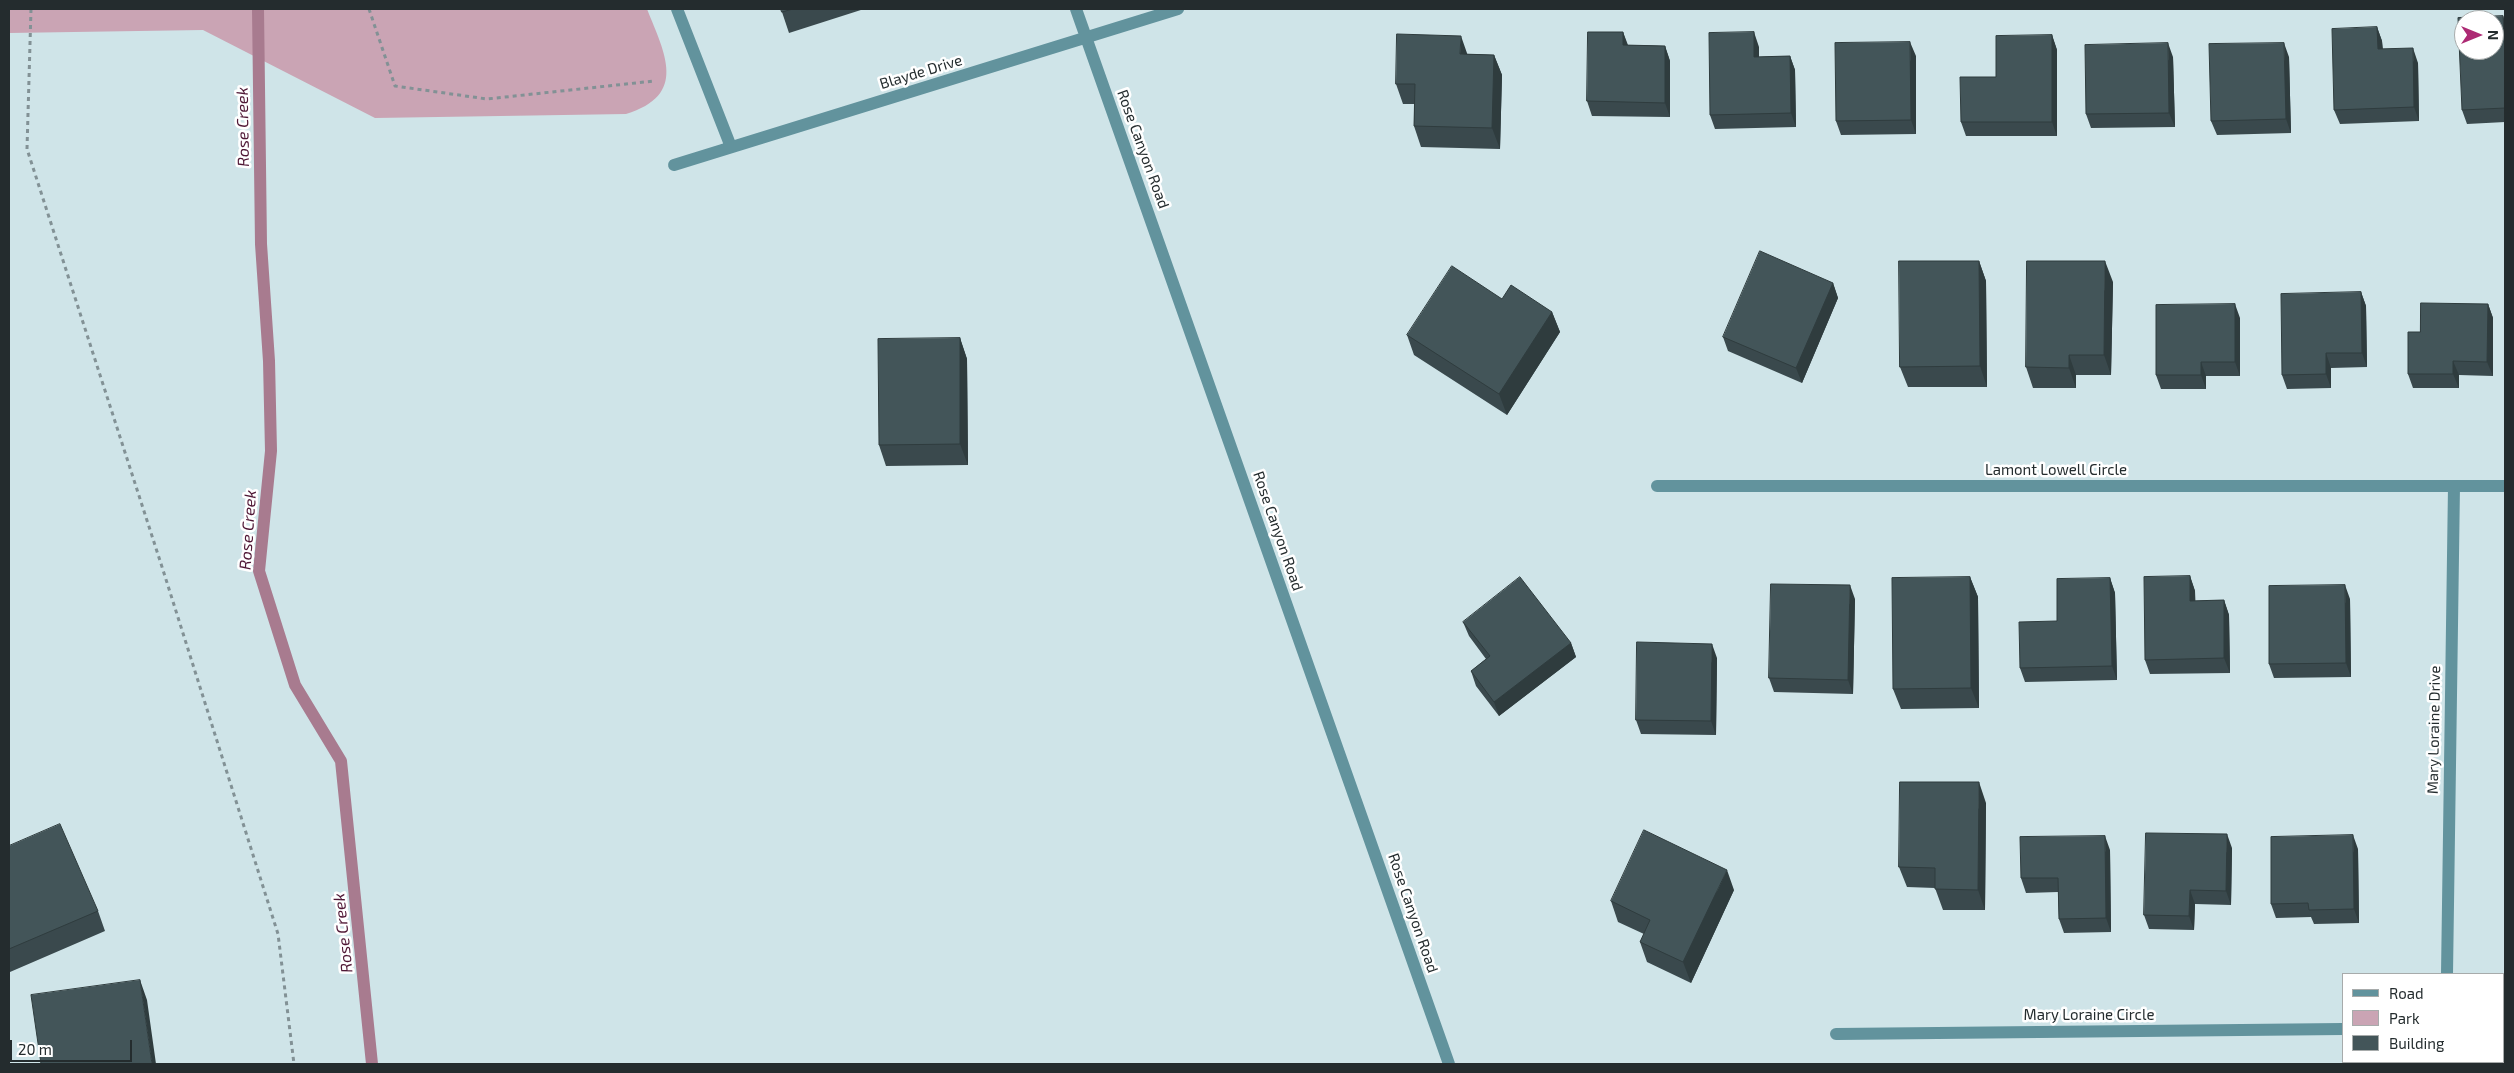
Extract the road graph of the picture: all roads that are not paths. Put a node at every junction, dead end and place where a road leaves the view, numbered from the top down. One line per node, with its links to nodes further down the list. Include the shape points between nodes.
1 (677, 9): 5 (street)
2 (1076, 9): 4 (street, Rose Canyon Road)
3 (1178, 9): 4 (street, Blayde Drive)
4 (1086, 39): 5 (street, Blayde Drive); 13 (street, Rose Canyon Road)
5 (731, 147): 6 (street, Blayde Drive)
6 (674, 165)
7 (1658, 486): 8 (street, Lamont Lowell Circle)
8 (2454, 486): 9 (street, Lamont Lowell Circle); 10 (street, Mary Loraine Drive)
9 (2505, 486)
10 (2447, 973)
11 (2342, 1029): 12 (street, Mary Loraine Circle)
12 (1836, 1034)
13 (1449, 1064)

